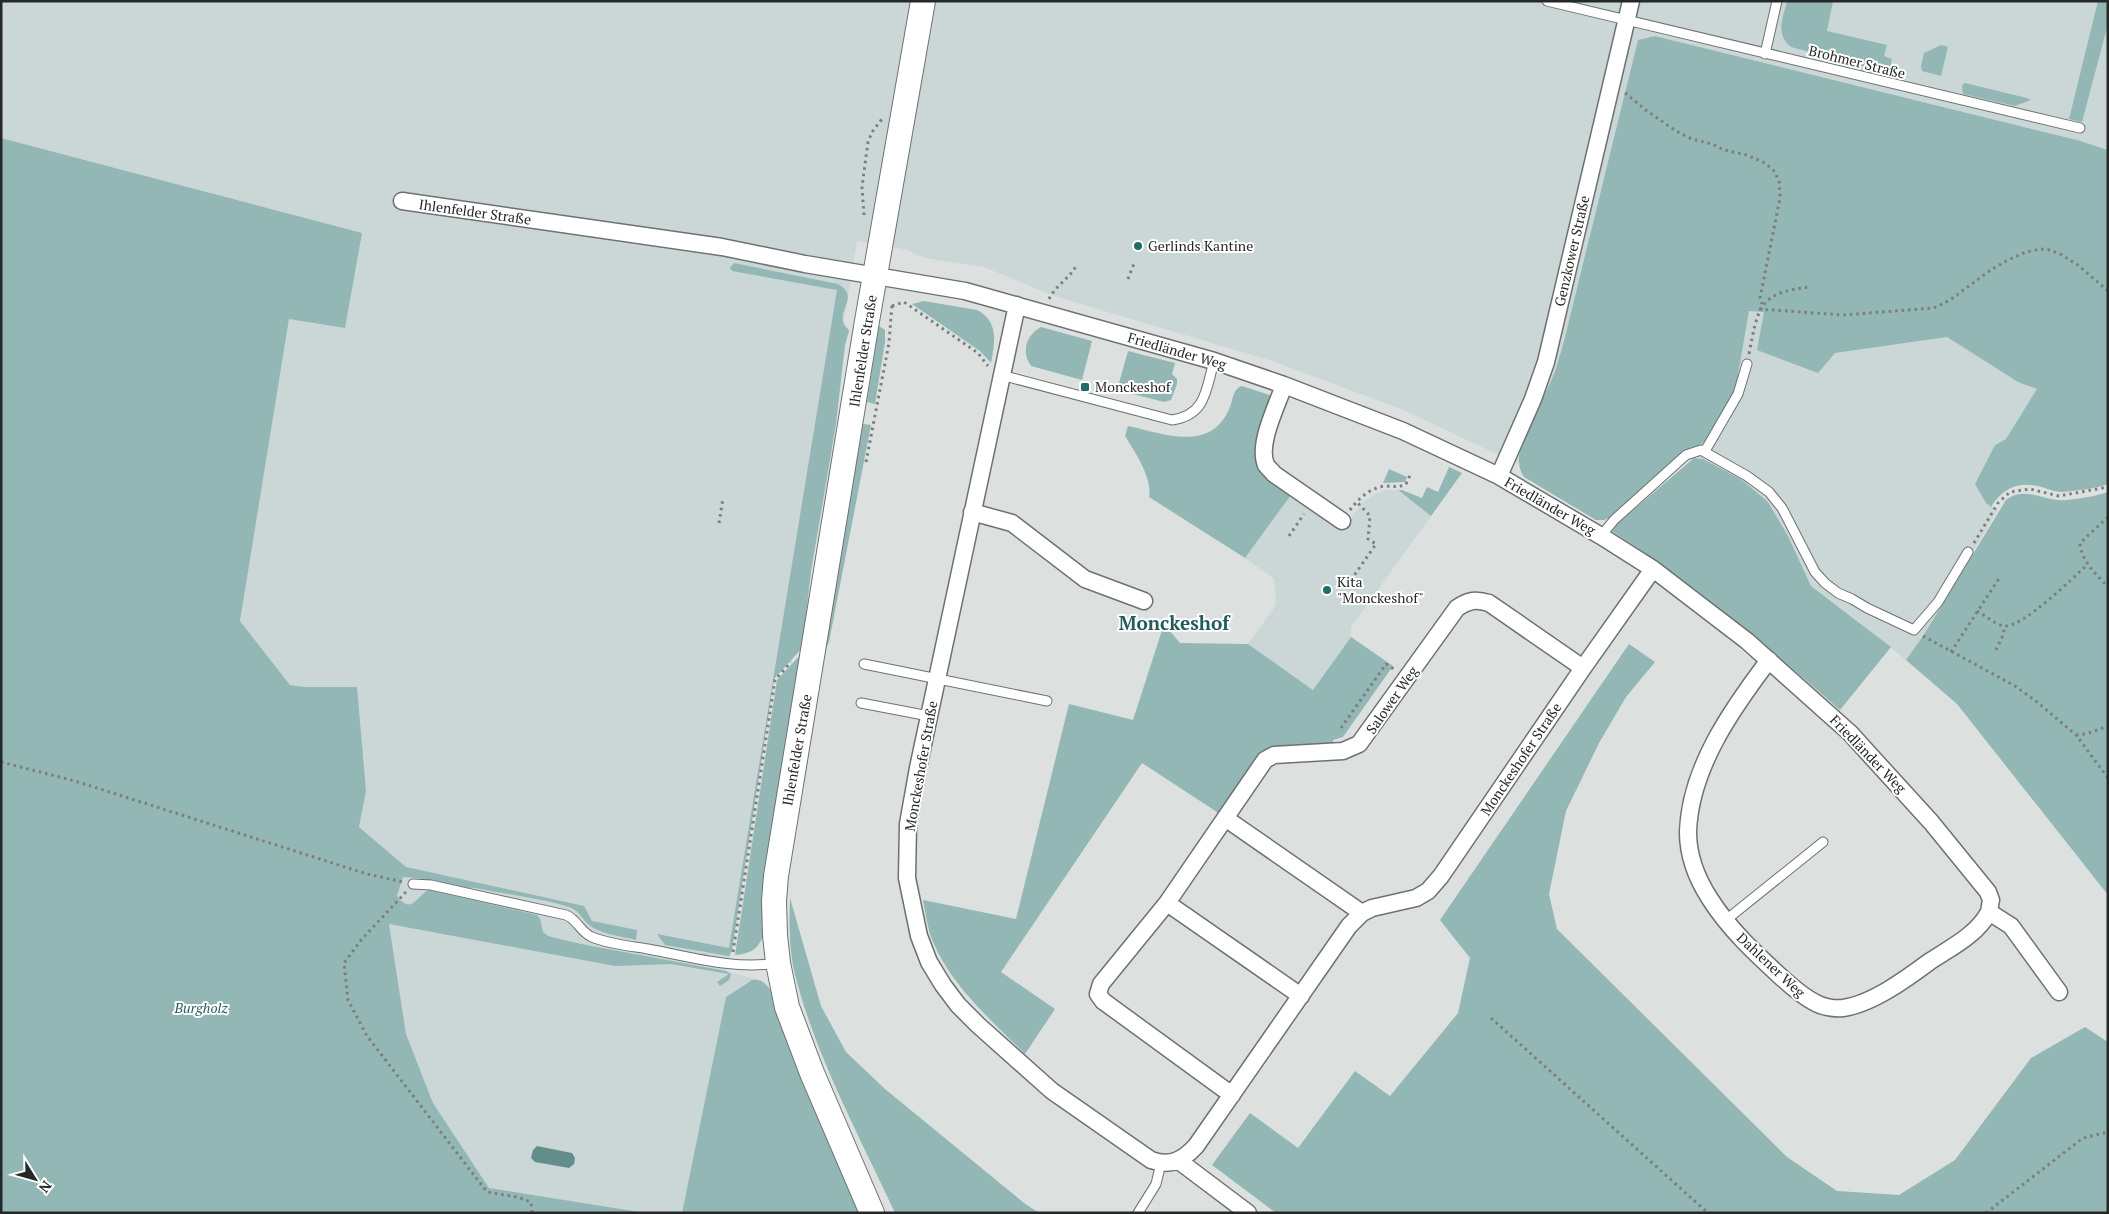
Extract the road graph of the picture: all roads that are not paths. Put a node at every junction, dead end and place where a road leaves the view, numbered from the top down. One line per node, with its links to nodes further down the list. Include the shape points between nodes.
1 (923, 1): 9 (main road, Ihlenfelder Straße)
2 (1547, 1): 5 (lane)
3 (1631, 1): 5 (street, Genzkower Straße)
4 (1776, 1): 6 (lane)
5 (1627, 21): 6 (lane, Brohmer Straße); 16 (street, Genzkower Straße, via 1546,362)
6 (1765, 54): 7 (lane, Brohmer Straße)
7 (2080, 128)
8 (402, 201): 9 (street, Ihlenfelder Straße, via 722,247)
9 (885, 276): 10 (street, Friedländer Weg, via 965,290); 37 (main road, Ihlenfelder Straße, via 776,876 774,918)
10 (1017, 305): 11 (street, Friedländer Weg); 13 (street, Monckeshofer Straße)
11 (1214, 361): 13 (lane, via 1197,410 1186,418 1172,420); 14 (street, Friedländer Weg)
12 (1747, 364): 15 (lane, via 1738,394)
13 (995, 372): 17 (street, Monckeshofer Straße)
14 (1284, 385): 16 (street, Friedländer Weg, via 1403,431); 18 (street, via 1264,441 1266,465)
15 (1705, 451): 19 (lane, via 1686,455 1614,520); 20 (lane, via 1769,492 1782,508 1814,572 1825,584 1914,630 1938,602)
16 (1499, 476): 19 (street, Friedländer Weg)
17 (972, 512): 22 (street, via 1012,523 1084,579); 26 (street, Monckeshofer Straße)
18 (1342, 521)
19 (1601, 536): 21 (street, Friedländer Weg)
20 (1968, 552)
21 (1653, 570): 23 (street, Friedländer Weg); 25 (street, Monckeshofer Straße)
22 (1144, 601)
23 (1769, 660): 34 (street, Friedländer Weg, via 1850,733 1931,822 1988,892 1991,900); 36 (street, Dahlener Weg, via 1713,746 1702,768 1690,812 1690,856 1710,898)
24 (864, 664): 26 (lane)
25 (1583, 668): 30 (street, Salower Weg, via 1489,603 1478,600 1466,602 1457,608 1366,736 1343,751 1269,756); 35 (street, Monckeshofer Straße, via 1428,891 1416,898)
26 (937, 678): 27 (lane); 29 (street, Monckeshofer Straße)
27 (1046, 701)
28 (860, 703): 29 (lane)
29 (929, 716): 42 (street, Monckeshofer Straße, via 908,824 906,854 918,936 929,962 958,1006 1052,1091 1151,1160)
30 (1225, 818): 33 (street, Salower Weg); 35 (street)
31 (1823, 842): 36 (lane)
32 (413, 884): 37 (lane, via 431,885 566,915 574,918 592,937 631,946 730,965)
33 (1167, 903): 39 (street); 40 (street, Salower Weg, via 1101,984 1098,994 1103,1001)
34 (1989, 912): 36 (street, Dahlener Weg, via 1978,929 1898,984 1843,1008 1813,1002 1797,990 1751,950); 38 (street, via 2011,926)
35 (1362, 913): 39 (street, Monckeshofer Straße, via 1349,926)
36 (1726, 920)
37 (778, 963): 43 (main road, Ihlenfelder Straße, via 787,1007)
38 (2060, 992)
39 (1301, 996): 40 (street, Monckeshofer Straße)
40 (1232, 1095): 41 (street, Monckeshofer Straße, via 1196,1146)
41 (1179, 1161): 42 (street); 45 (street)
42 (1161, 1163): 44 (lane, via 1156,1184)
43 (872, 1213)
44 (1138, 1213)
45 (1248, 1213)

